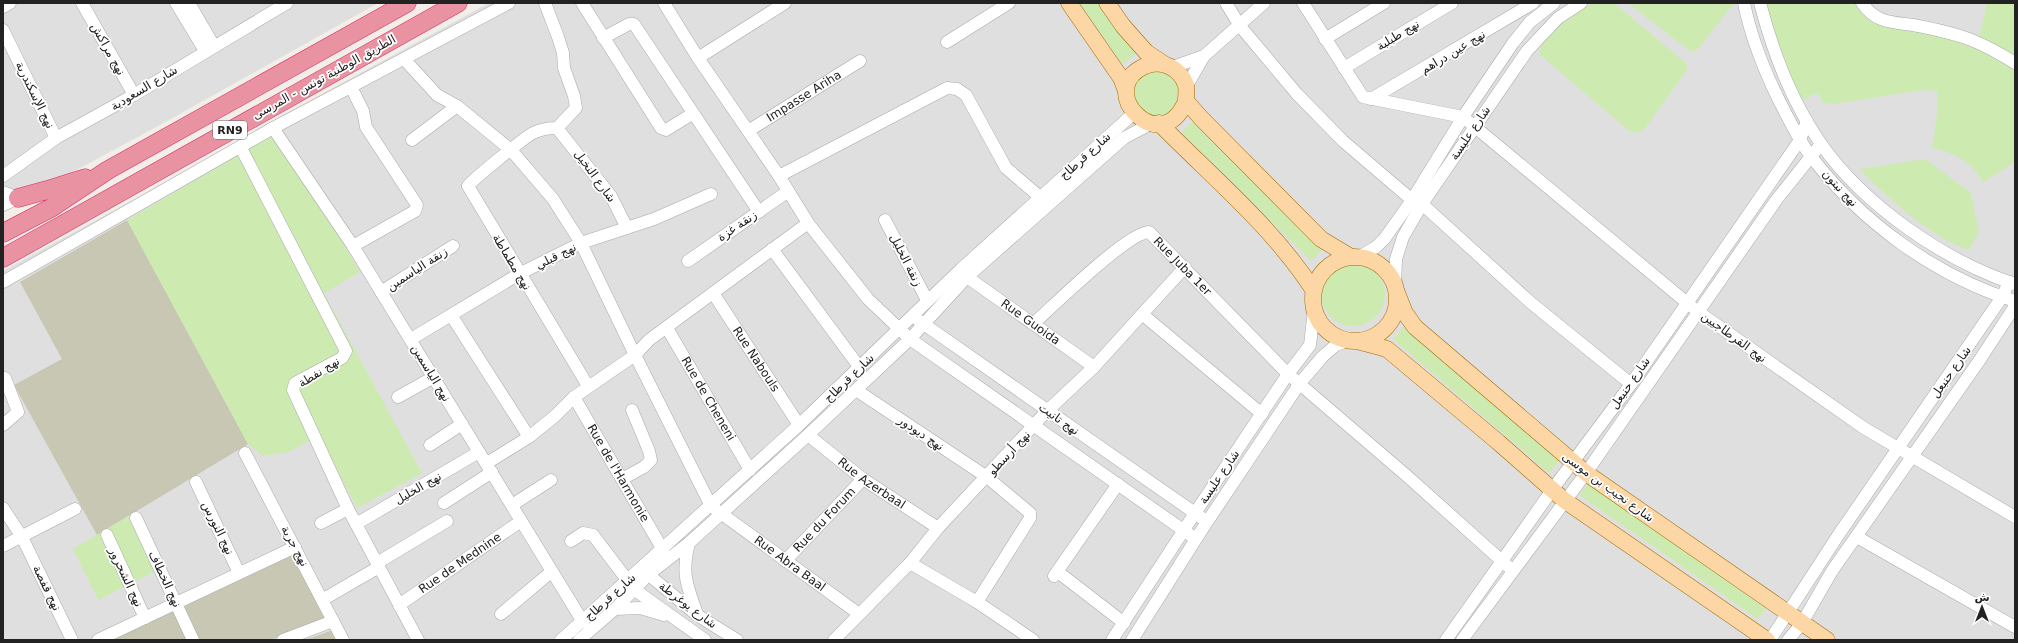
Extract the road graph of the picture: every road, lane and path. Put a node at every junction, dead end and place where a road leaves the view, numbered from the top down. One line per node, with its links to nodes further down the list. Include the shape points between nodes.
1 (10, 3): 27 (street)
2 (82, 3): 44 (street, نهج مراكش)
3 (176, 3): 33 (street)
4 (189, 3): 33 (street)
5 (287, 3): 33 (street, شارع السعودية)
6 (407, 3): 63 (highway, الطريق الوطنية تونس - المرسى / RN9)
7 (458, 3): 74 (highway, الطريق الوطنية تونس - المرسى / RN9)
8 (509, 3): 36 (street)
9 (545, 3): 54 (street, via 563,53 564,68 576,108)
10 (582, 3): 30 (street)
11 (664, 3): 35 (street)
12 (1009, 3): 32 (street)
13 (1069, 3): 42 (main road, via 1121,78)
14 (1107, 3): 39 (main road, via 1146,52)
15 (1226, 3): 28 (street)
16 (1264, 3): 28 (street)
17 (1384, 3): 31 (street)
18 (1452, 3): 40 (street, نهج طبلبة)
19 (1533, 3): 45 (street, نهج عين دراهم)
20 (1554, 3): 49 (street, شارع عليسة, via 1530,22 1513,43)
21 (1581, 3): 52 (street, شارع عليسة, via 1558,18 1527,51)
22 (1744, 3): 58 (street, نهج نبتون, via 1754,43 1771,86)
23 (1760, 3): 50 (street, نهج نبتون, via 1787,84)
24 (1862, 3): 38 (street, via 1875,16 1889,23 1918,26 1962,37)
25 (783, 4): 35 (street)
26 (1306, 4): 31 (street)
27 (3, 6)
28 (1240, 26): 34 (street); 70 (street, via 1297,94 1343,140)
29 (3, 30): 56 (street, نهج الإسكندرية)
30 (603, 38): 48 (street, via 626,25 634,24); 48 (street, via 660,128 666,130)
31 (1325, 39): 40 (street)
32 (947, 42)
33 (209, 49): 44 (street, شارع السعودية)
34 (1204, 56): 39 (street); 43 (street)
35 (698, 58): 55 (street)
36 (404, 59): 41 (street); 46 (street, via 438,95)
37 (860, 61): 55 (street, Impasse Ariha)
38 (2015, 63)
39 (1168, 66): 42 (main road, via 1151,64 1139,69 1130,78); 43 (main road, via 1181,76)
40 (1344, 68): 45 (street, via 1363,96)
41 (351, 87): 53 (street); 78 (street, via 363,111 366,127 417,205 415,211)
42 (1126, 91): 47 (main road, via 1128,103)
43 (1186, 94): 51 (main road, via 1183,109 1176,116); 81 (main road, via 1218,135 1321,239 1335,249)
44 (134, 95): 56 (street, شارع السعودية)
45 (1371, 99): 49 (street)
46 (457, 106): 57 (street); 61 (street)
47 (1134, 113): 51 (main road, via 1142,120); 68 (street, شارع قرطاج)
48 (692, 114): 71 (street)
49 (1462, 117): 52 (street, نهج القرطاجيين); 70 (street, شارع عليسة)
50 (1807, 121): 58 (street, شارع حنبعل); 59 (street, نهج نبتون)
51 (1156, 123): 87 (street, شارع قرطاج, via 1124,138); 91 (main road, via 1219,182 1302,272)
52 (1475, 126): 70 (street, شارع عليسة); 96 (street, نهج القرطاجيين)
53 (273, 128): 60 (street); 78 (street, نهج الياسمين)
54 (557, 128): 61 (street, via 531,134); 75 (street, شارع النخيل, via 611,196)
55 (748, 131): 65 (street)
56 (56, 138): 64 (street, شارع السعودية)
57 (412, 140)
58 (1800, 140): 62 (street, نهج نبتون); 96 (street, شارع حنبعل)
59 (1821, 144): 62 (street, شارع حنبعل); 89 (street, نهج نبتون, via 1859,187 1916,235 1942,251)
60 (241, 148): 88 (street); 153 (street, نهج نفطة, via 346,351 342,358 296,383 293,390)
61 (511, 150): 77 (street, via 553,199); 86 (street, نهج مطماطة, via 468,186)
62 (1810, 156): 94 (street, نهج نبتون, via 1846,196 1881,229 1930,262); 100 (street, شارع حنبعل)
63 (108, 170): 69 (highway, via 47,190); 76 (highway, الطريق الوطنية تونس - المرسى / RN9, via 51,208)
64 (3, 176)
65 (778, 176): 66 (street); 68 (street, via 947,88 957,89 966,95 1006,168)
66 (787, 192): 71 (street, زنقة غزة); 73 (street)
67 (711, 194): 75 (street, نهج قبلي)
68 (1040, 197): 95 (street, شارع قرطاج)
69 (8, 198)
70 (1417, 202): 81 (street, شارع عليسة, via 1376,246); 90 (street, شارع عليسة, via 1396,259); 118 (street, via 1530,302)
71 (759, 212): 83 (street, زنقة غزة)
72 (885, 220): 95 (street, زنقة الخليل)
73 (808, 223): 80 (street); 107 (street, via 868,299)
74 (58, 227): 82 (highway, الطريق الوطنية تونس - المرسى / RN9); 85 (highway)
75 (627, 228): 77 (street, نهج قبلي)
76 (3, 233)
77 (581, 242): 86 (street, نهج قبلي); 111 (street)
78 (353, 246): 92 (street, نهج الياسمين)
79 (453, 246): 92 (street, زنقة الياسمين)
80 (772, 249): 93 (street); 113 (street)
81 (1355, 257): 90 (main road, via 1368,259 1381,266 1391,277); 91 (main road, via 1338,261 1326,268 1318,279)
82 (3, 258)
83 (688, 261)
84 (1185, 267): 101 (street, نهج أرسطو); 104 (street, Rue Juba 1er, via 1152,234 1143,232 1114,252); 114 (street, Rue Juba 1er)
85 (3, 269)
86 (519, 274): 102 (street, نهج قبلي); 119 (street, نهج مطماطة)
87 (967, 277): 104 (street, Rue Guoida); 105 (street, شارع قرطاج)
88 (3, 282)
89 (2012, 283): 94 (street, شارع حنبعل)
90 (1396, 289): 110 (main road, via 1395,313 1384,329 1376,335); 137 (main road, شارع نجيب بن موسى, via 1405,313 1415,327)
91 (1314, 291): 99 (main road)
92 (381, 292): 108 (street, نهج الياسمين)
93 (713, 293): 106 (street); 128 (street, Rue Nabouls)
94 (2002, 297): 97 (street, نهج نبتون); 133 (street, شارع حنبعل)
95 (927, 300): 103 (street, شارع قرطاج)
96 (1687, 301): 100 (street, نهج القرطاجيين); 118 (street, شارع حنبعل)
97 (2015, 301)
98 (2015, 306): 136 (street, شارع حنبعل)
99 (1314, 310): 110 (main road, via 1324,327 1336,336); 114 (street, شارع عليسة, via 1310,345)
100 (1697, 311): 133 (street, نهج القرطاجيين); 140 (street, شارع حنبعل)
101 (1142, 314): 112 (street, نهج أرسطو); 125 (street)
102 (451, 315): 108 (street, نهج قبلي); 131 (street)
103 (912, 315): 105 (street, نهج تانيت); 107 (street, شارع قرطاج)
104 (1033, 324): 112 (street, Rue Guoida)
105 (923, 325): 109 (street, شارع قرطاج); 124 (street, نهج تانيت)
106 (666, 328): 111 (street, via 649,340); 139 (street, Rue de Cheneni)
107 (898, 329): 109 (street); 113 (street, شارع قرطاج)
108 (411, 339): 115 (street, نهج الياسمين)
109 (910, 339): 120 (street, شارع قرطاج); 129 (street)
110 (1353, 341): 117 (street, شارع عليسة, via 1336,345); 147 (main road, via 1387,349)
111 (635, 355): 119 (street); 154 (street)
112 (1094, 367): 124 (street, نهج أرسطو)
113 (860, 368): 128 (street, شارع قرطاج)
114 (1288, 374): 117 (street, Rue Juba 1er); 125 (street, شارع عليسة)
115 (434, 377): 121 (street); 126 (street, نهج الياسمين)
116 (5, 378): 127 (street, via 18,412)
117 (1300, 383): 160 (street, شارع عليسة); 175 (street, Rue Juba 1er)
118 (1631, 384): 137 (street, شارع حنبعل)
119 (588, 386): 122 (street)
120 (856, 390): 130 (street, شارع قرطاج); 141 (street, نهج ديودور)
121 (398, 397)
122 (574, 397): 131 (street, via 556,416); 142 (street, Rue de l'Harmonie)
123 (632, 410): 142 (street, via 651,460 644,467)
124 (1047, 411): 129 (street, نهج أرسطو); 155 (street, نهج تانيت)
125 (1262, 414): 155 (street, شارع عليسة)
126 (462, 424): 132 (street); 134 (street, نهج الياسمين)
127 (3, 425)
128 (799, 425): 139 (street, شارع قرطاج)
129 (1033, 426): 141 (street, نهج أرسطو); 146 (street)
130 (808, 435): 143 (street, Rue Azerbaal); 154 (street, شارع قرطاج)
131 (528, 437): 138 (street)
132 (430, 445)
133 (1898, 449): 136 (street, نهج القرطاجيين); 190 (street, شارع حنبعل)
134 (479, 452): 138 (street, نهج الياسمين); 162 (street, نهج الخليل)
135 (244, 453): 172 (street, نهج جربة)
136 (1913, 456): 156 (street, نهج القرطاجيين); 167 (street, شارع حنبعل)
137 (1573, 463): 140 (main road, شارع نجيب بن موسى); 147 (street, شارع حنبعل)
138 (489, 468): 149 (street); 150 (street, نهج الياسمين)
139 (750, 470): 154 (street, شارع قرطاج)
140 (1586, 473): 148 (street, شارع حنبعل); 190 (main road, شارع نجيب بن موسى)
141 (987, 476): 163 (street, نهج أرسطو); 184 (street, نهج ديودور, via 1026,508 1030,518)
142 (622, 479): 173 (street, Rue de l'Harmonie)
143 (863, 479): 163 (street, Rue Azerbaal); 174 (street, Rue du Forum)
144 (551, 480): 150 (street)
145 (196, 482): 181 (street, نهج النورس)
146 (1118, 484): 164 (street); 196 (street, via 1056,574)
147 (1552, 490): 148 (main road); 175 (street, شارع حنبعل)
148 (1564, 500): 178 (street, شارع حنبعل); 215 (main road)
149 (444, 502)
150 (512, 505): 158 (street, نهج الياسمين)
151 (3, 508): 166 (street, نهج قفصة)
152 (75, 509): 166 (street)
153 (348, 509): 161 (street); 162 (street, نهج نفطة)
154 (716, 510): 170 (street, شارع قرطاج); 173 (street, شارع قرطاج); 174 (street, Rue Abra Baal)
155 (1194, 513): 160 (street, نهج تانيت); 164 (street, شارع عليسة)
156 (2015, 517)
157 (136, 518): 185 (street, نهج الخطاف)
158 (521, 521): 179 (street, نهج الياسمين); 186 (street, Rue de Mednine)
159 (447, 522): 177 (street)
160 (1208, 522): 168 (street, شارع عليسة)
161 (321, 523)
162 (356, 524): 177 (street, نهج نفطة)
163 (938, 528): 176 (street, نهج أرسطو)
164 (1184, 531): 168 (street); 196 (street, شارع عليسة)
165 (107, 535): 192 (street, نهج الشحرور)
166 (22, 537): 171 (street); 199 (street, نهج قفصة)
167 (1858, 537): 197 (street, شارع حنبعل, via 1832,571); 198 (street)
168 (1196, 539): 212 (street, شارع عليسة)
169 (571, 541): 182 (street, شارع يوغرطة, via 583,533 593,535)
170 (689, 542): 180 (street, شارع قرطاج); 191 (street, via 684,569 688,591)
171 (3, 546)
172 (295, 547): 181 (street); 183 (street, نهج جربة)
173 (663, 550): 180 (street, شارع قرطاج)
174 (785, 561): 189 (street, Rue Abra Baal)
175 (1502, 562): 178 (street, Rue Juba 1er); 213 (street, شارع حنبعل)
176 (910, 563): 184 (street); 189 (street, نهج أرسطو)
177 (378, 565): 183 (street); 186 (street, نهج نفطة)
178 (1512, 570): 214 (street, شارع حنبعل)
179 (551, 572): 188 (street); 195 (street, نهج الياسمين)
180 (645, 572): 182 (street, شارع قرطاج); 191 (street, شارع يوغرطة)
181 (239, 573): 185 (street)
182 (629, 584): 187 (street, شارع قرطاج); 193 (street, شارع يوغرطة); 195 (street, شارع قرطاج)
183 (322, 600): 194 (street, نهج جربة)
184 (977, 602): 210 (street)
185 (177, 603): 192 (street); 201 (street, نهج الخطاف)
186 (399, 605): 204 (street, نهج نفطة)
187 (615, 609): 193 (street, via 640,608); 206 (street, شارع قرطاج)
188 (501, 614)
189 (859, 614): 209 (street, نهج أرسطو)
190 (1787, 614): 197 (main road, شارع نجيب بن موسى); 216 (street, شارع حنبعل)
191 (697, 615): 208 (street, شارع يوغرطة)
192 (145, 618): 200 (street)
193 (678, 620): 207 (street, شارع يوغرطة)
194 (333, 621): 202 (street); 203 (street, نهج جربة)
195 (583, 622): 205 (street, شارع قرطاج)
196 (1124, 623): 211 (street, شارع عليسة)
197 (1802, 623): 217 (street, شارع حنبعل); 218 (main road, شارع نجيب بن موسى)
198 (2015, 627)
199 (72, 640)
200 (98, 640)
201 (193, 640)
202 (283, 640)
203 (343, 640)
204 (418, 640)
205 (561, 640)
206 (579, 640)
207 (705, 640)
208 (737, 640)
209 (834, 640)
210 (1033, 640)
211 (1112, 640)
212 (1133, 640)
213 (1446, 640)
214 (1462, 640)
215 (1766, 640)
216 (1770, 640)
217 (1788, 640)
218 (1827, 640)

